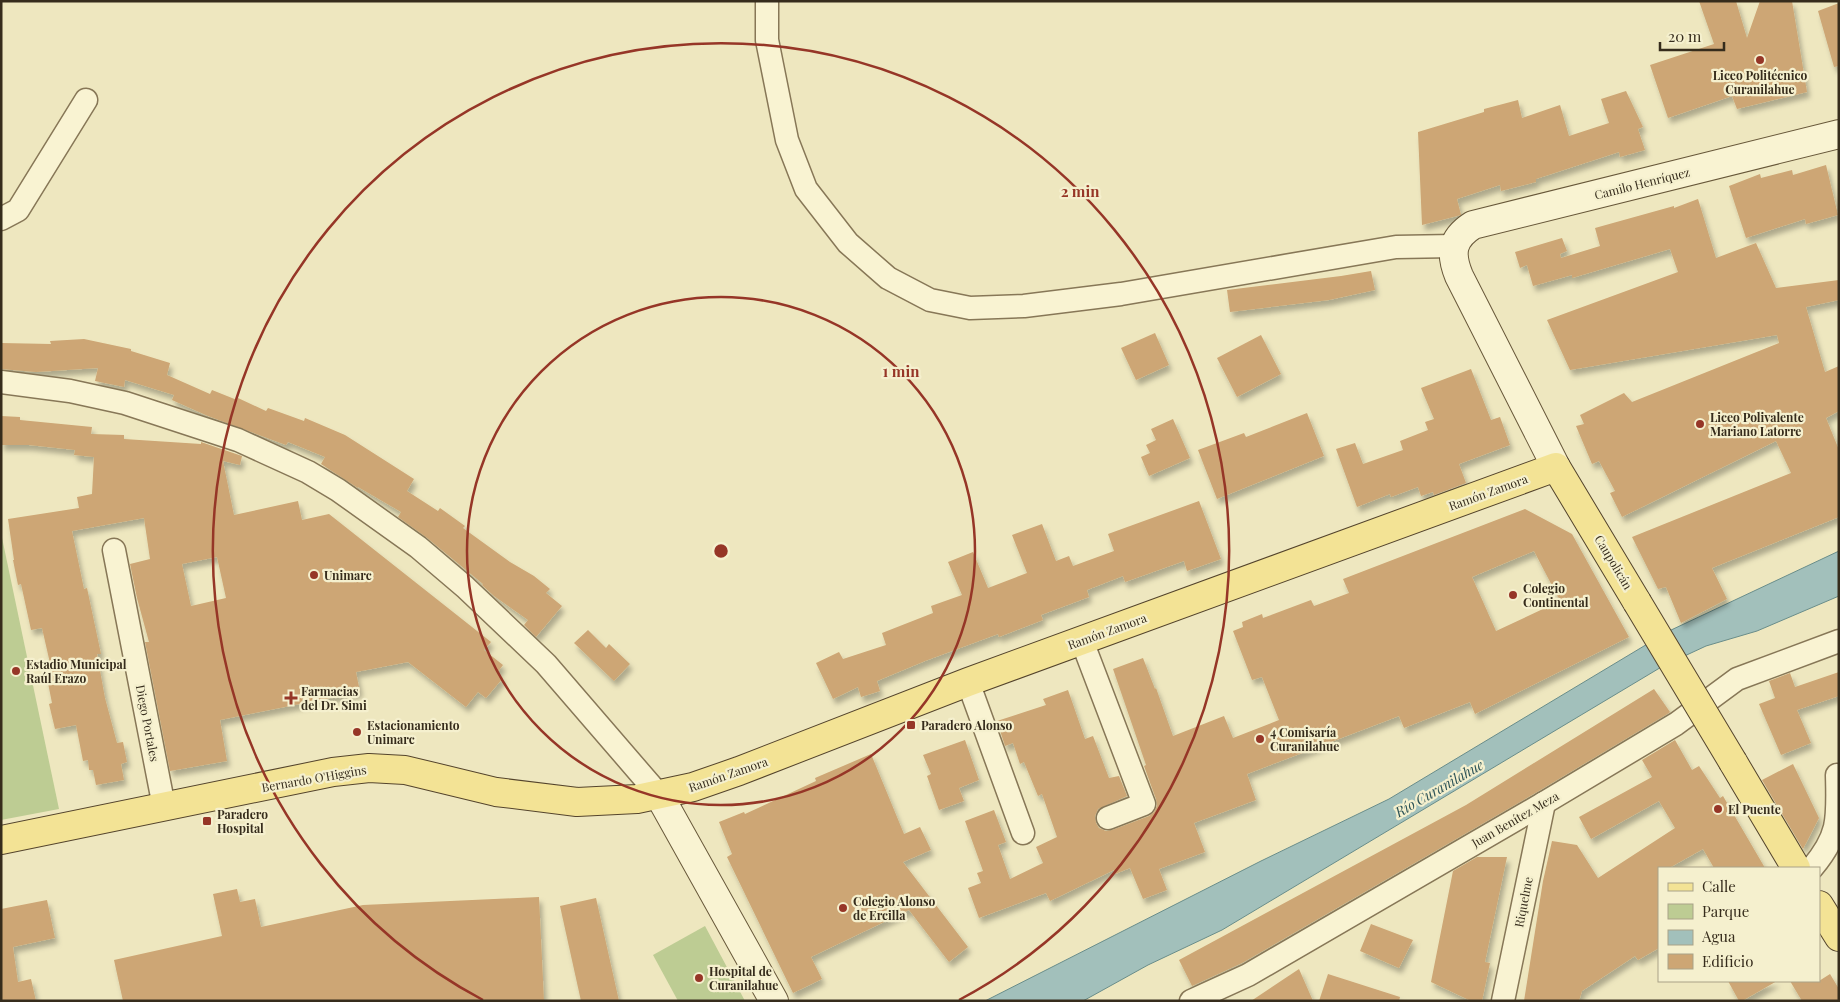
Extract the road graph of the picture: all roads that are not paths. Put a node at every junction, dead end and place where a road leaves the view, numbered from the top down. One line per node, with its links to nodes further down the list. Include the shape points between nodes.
1 (767, 1): 5 (street, via 767,40 787,140 806,189 848,243 888,278 930,300 970,308 1024,306 1121,294 1396,247)
2 (86, 100): 4 (street, via 18,210)
3 (1839, 134): 5 (street, Camilo Henríquez, via 1473,225 1465,230)
4 (1, 219)
5 (1454, 246): 7 (street, Caupolicán, via 1453,256 1459,276)
6 (1, 382): 13 (street, via 70,391 238,440 308,472 338,490 418,547 546,664)
7 (1556, 468): 9 (main road, Ramón Zamora); 19 (main road, Caupolicán, bridge)
8 (114, 550): 15 (street, Diego Portales)
9 (1082, 641): 11 (main road, Ramón Zamora); 16 (street, via 1144,804)
10 (1839, 641): 14 (street, Juan Benítez Meza, via 1737,679 1676,724)
11 (968, 682): 13 (main road, Ramón Zamora, via 739,772); 17 (street)
12 (1837, 775): 20 (street, via 1838,822 1834,839)
13 (658, 795): 15 (main road, Bernardo O'Higgins, via 615,802 577,802 496,792 405,770 369,768 333,772); 23 (street)
14 (1544, 803): 24 (street, Juan Benítez Meza, via 1248,975); 25 (street, Riquelme)
15 (164, 807): 18 (main road, Bernardo O'Higgins)
16 (1108, 818)
17 (1022, 833)
18 (1, 840)
19 (1795, 867)
20 (1813, 867)
21 (1820, 907): 22 (main road)
22 (1839, 937)
23 (774, 1001)
24 (1191, 1001)
25 (1503, 1001)

